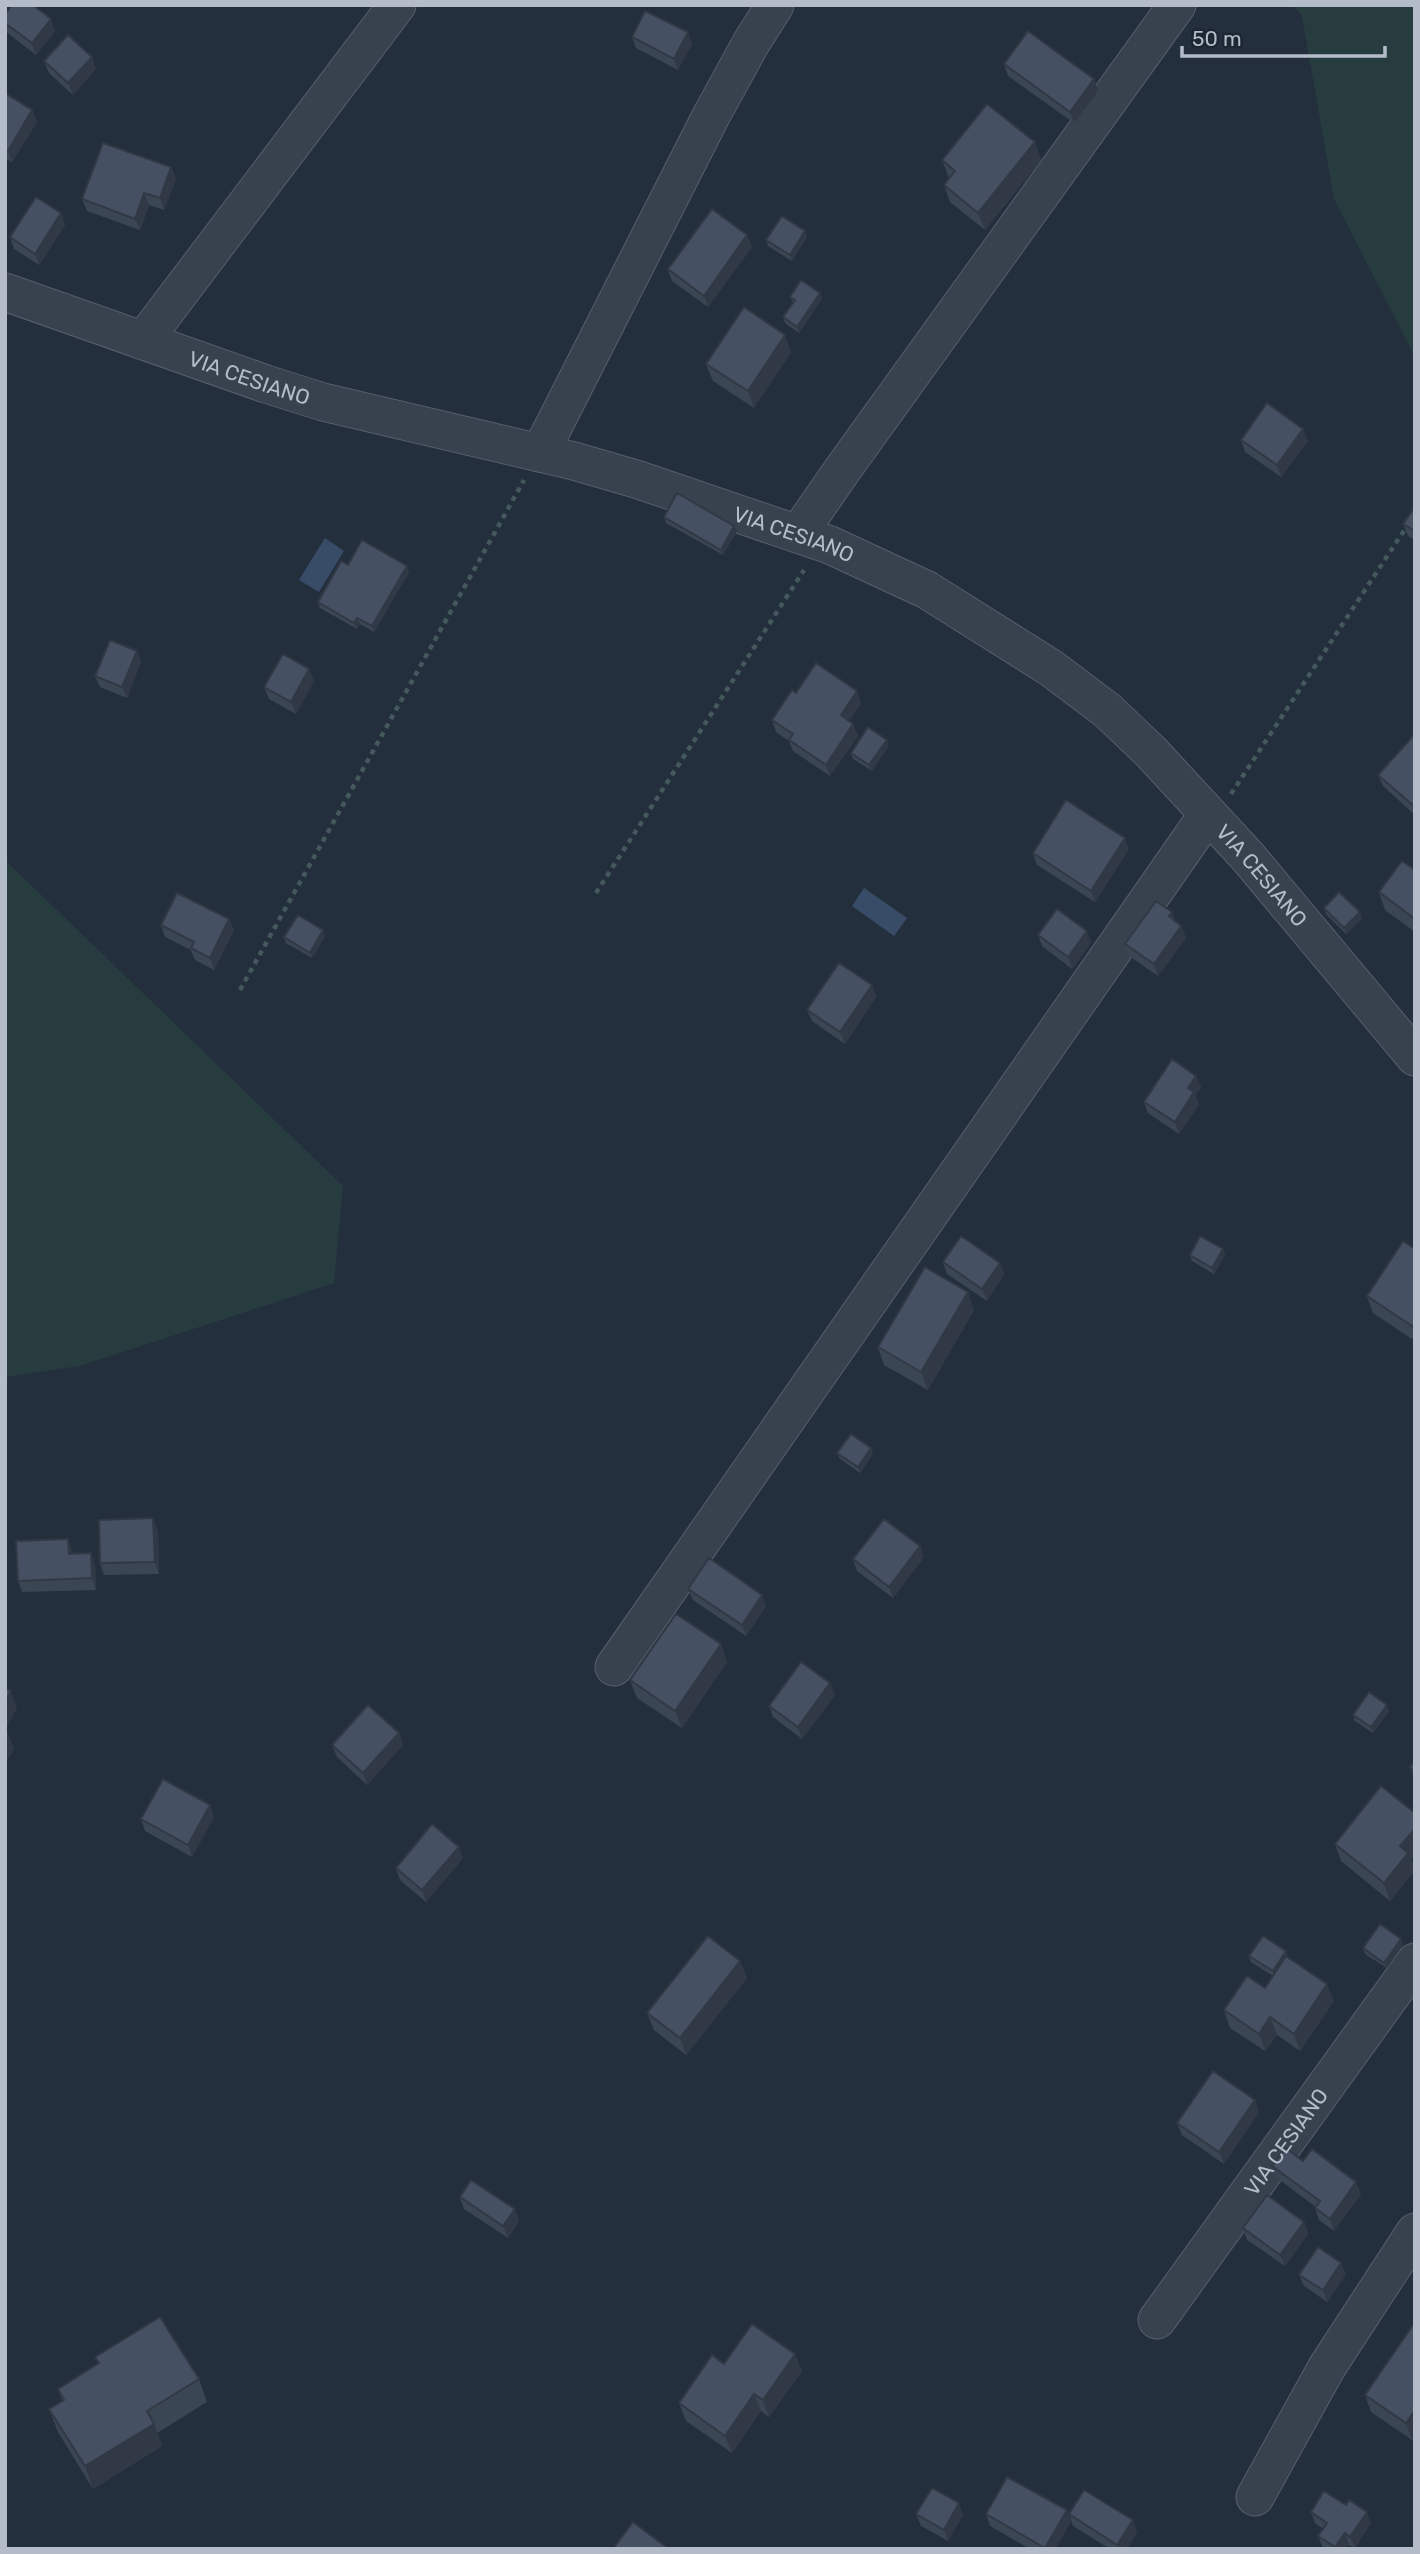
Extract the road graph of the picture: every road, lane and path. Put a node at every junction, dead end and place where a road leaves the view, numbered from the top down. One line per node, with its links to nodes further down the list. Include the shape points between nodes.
1 (397, 5): 5 (street)
2 (775, 5): 6 (street, via 715,107)
3 (1177, 5): 8 (street, via 842,468)
4 (5, 292): 5 (street, VIA CESIANO)
5 (143, 341): 6 (street, VIA CESIANO, via 323,402)
6 (540, 453): 8 (street, VIA CESIANO, via 619,474); 11 (path)
7 (1407, 526): 9 (path)
8 (810, 538): 9 (street, VIA CESIANO, via 927,590 1051,668 1116,718); 10 (path)
9 (1211, 817): 12 (street, VIA CESIANO); 13 (street)
10 (596, 893)
11 (240, 990)
12 (1414, 1054)
13 (614, 1667)
14 (1415, 1962): 16 (street, VIA CESIANO)
15 (1415, 2232): 17 (street, via 1328,2367)
16 (1157, 2320)
17 (1255, 2497)

